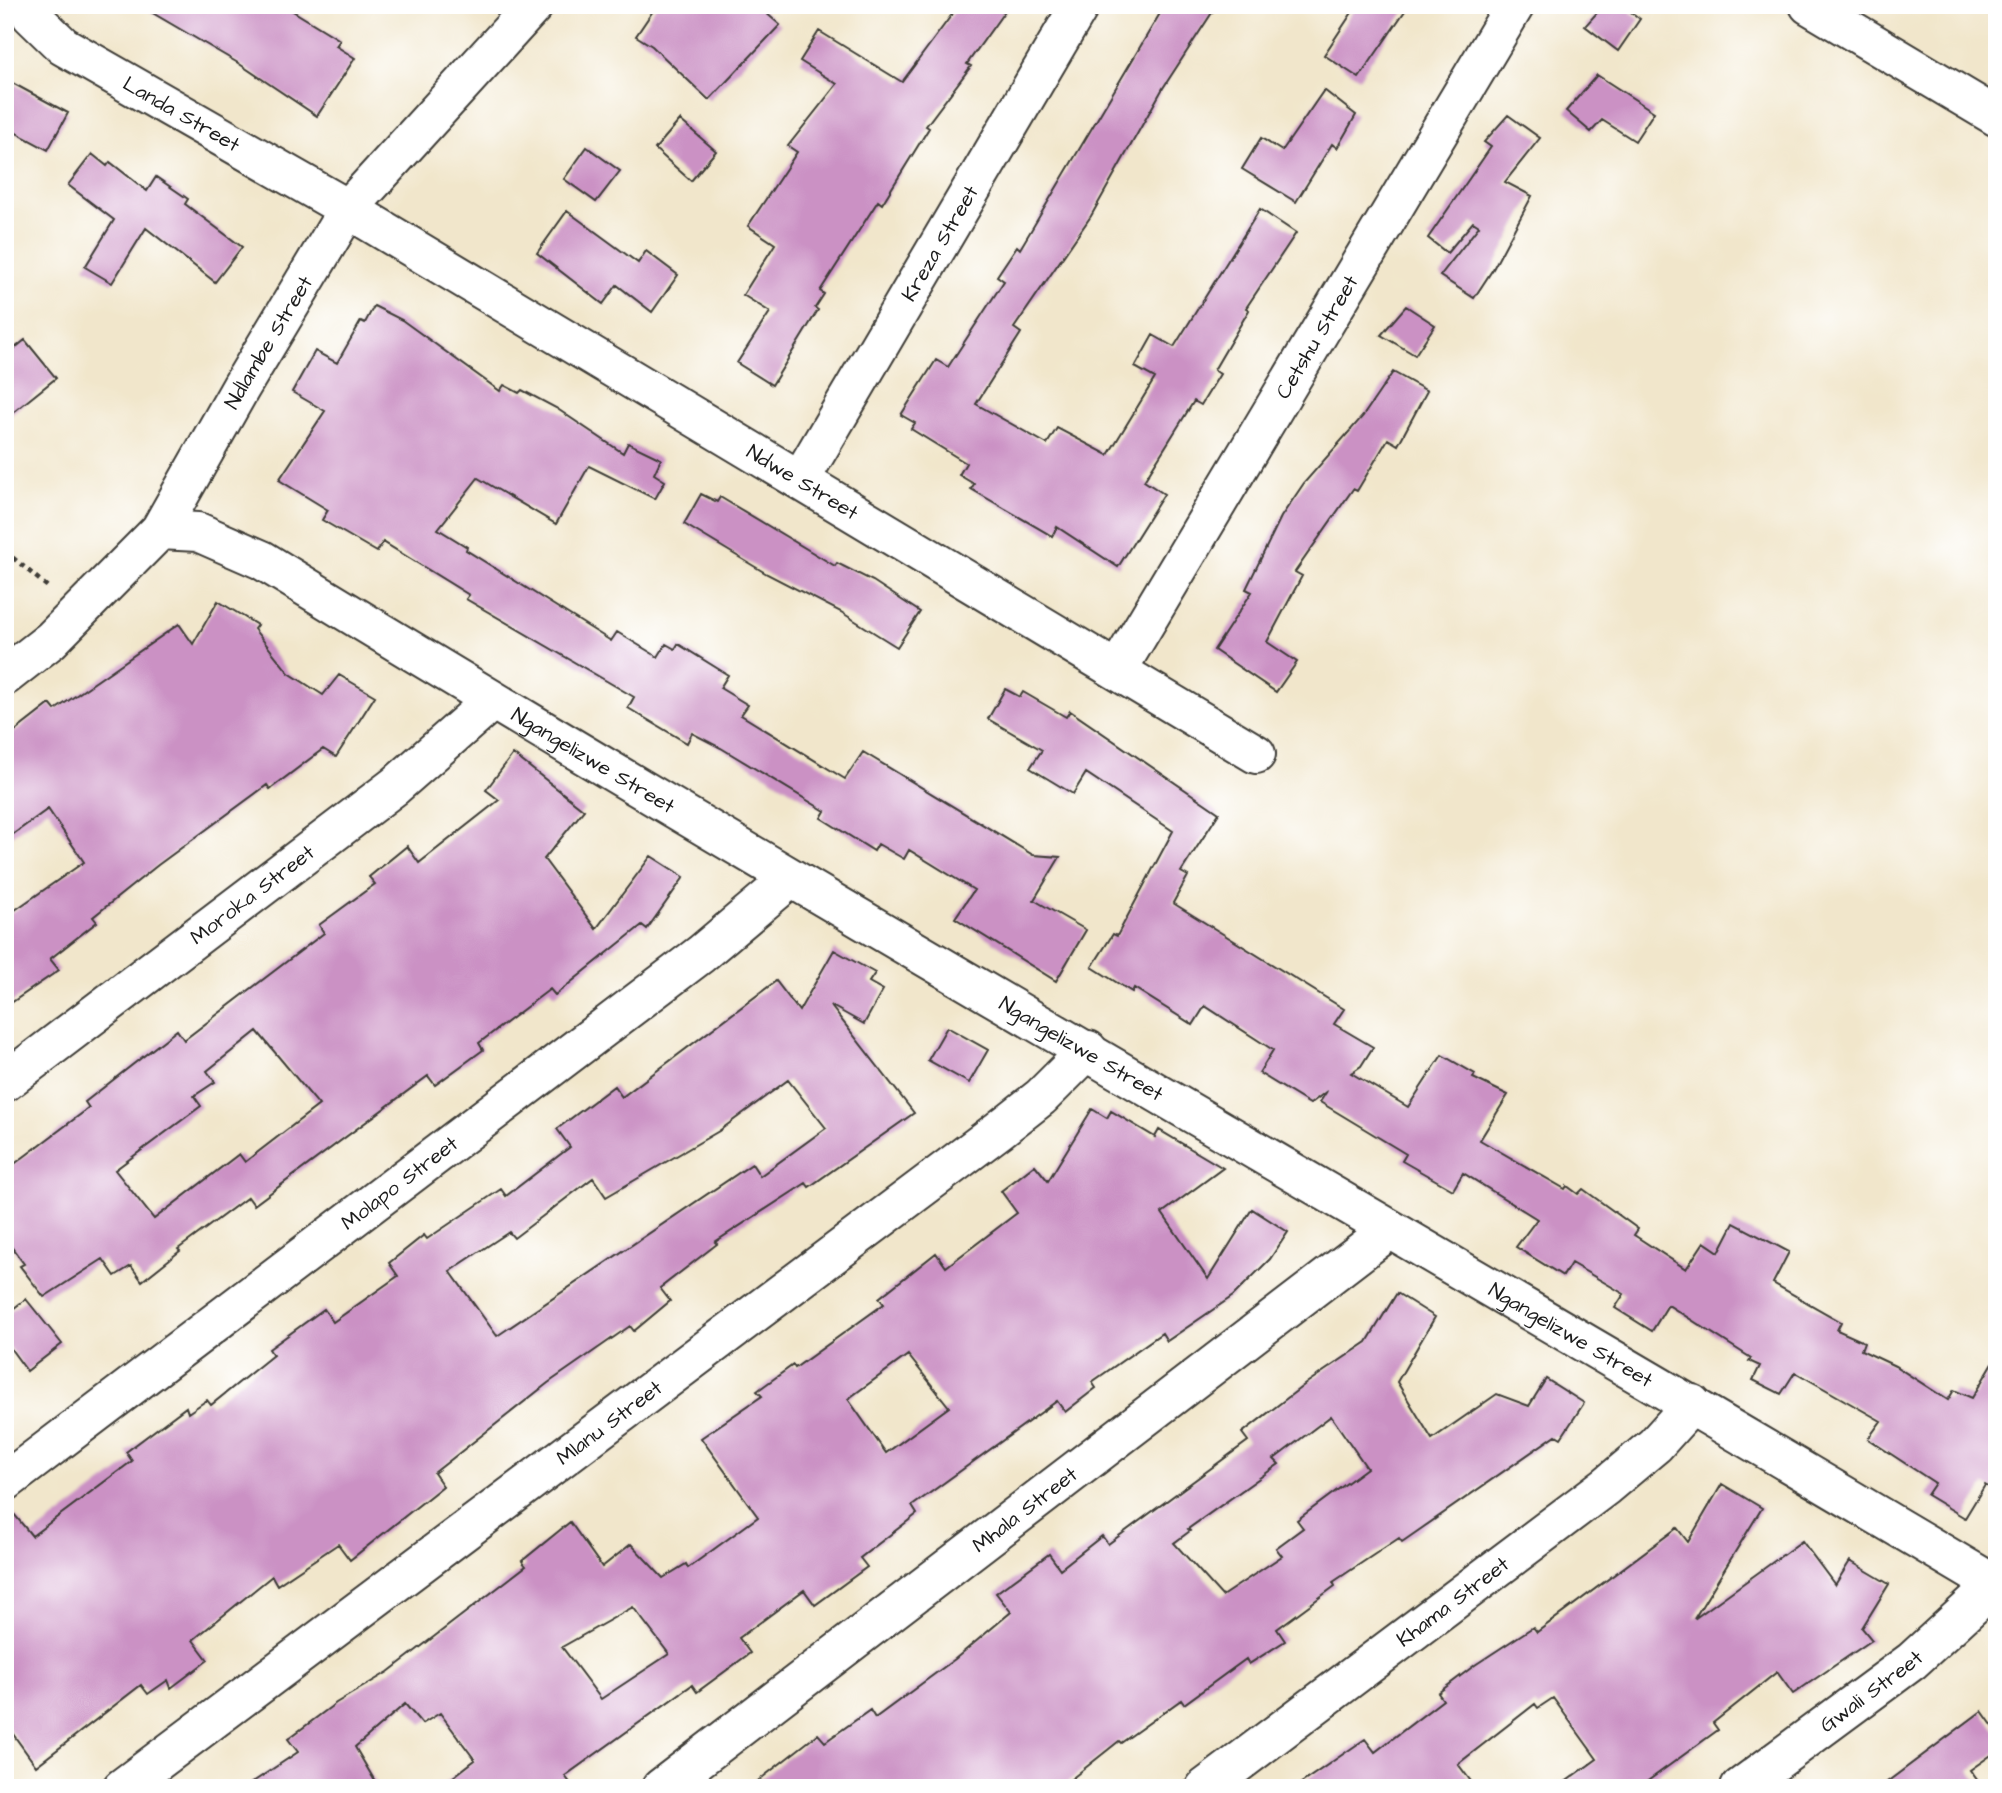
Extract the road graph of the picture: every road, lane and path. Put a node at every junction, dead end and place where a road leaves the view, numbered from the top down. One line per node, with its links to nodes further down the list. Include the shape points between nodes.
1 (27, 5): 7 (street, Landa Street, via 30,15 63,46)
2 (534, 5): 7 (street, Ndlambe Street)
3 (1080, 5): 8 (street, Kreza Street)
4 (1515, 5): 12 (street, Cetshu Street)
5 (1809, 5): 6 (street)
6 (1997, 117)
7 (348, 209): 8 (street, Ndwe Street); 9 (street, Ndlambe Street)
8 (800, 480): 12 (street, Ndwe Street)
9 (160, 530): 11 (street, Ndlambe Street); 14 (street, Ngangelizwe Street, via 198,532 262,560)
10 (5, 551): 11 (path)
11 (78, 614): 13 (street, Ndlambe Street)
12 (1118, 669): 15 (street, Ndwe Street)
13 (5, 676)
14 (492, 701): 16 (street, Ngangelizwe Street); 18 (street, Moroka Street, via 395,786)
15 (1256, 754)
16 (790, 879): 17 (street, Ngangelizwe Street); 21 (street, Molapo Street, via 701,954)
17 (1088, 1050): 19 (street, Ngangelizwe Street); 23 (street, Mlanu Street, via 1041,1097 999,1130)
18 (5, 1083)
19 (1388, 1231): 20 (street, Ngangelizwe Street); 24 (street, Mhala Street)
20 (1692, 1404): 22 (street, Ngangelizwe Street); 25 (street, Khama Street, via 1655,1445 1606,1486)
21 (5, 1482)
22 (1996, 1586): 26 (street, Gwali Street, via 1912,1661)
23 (122, 1788)
24 (661, 1788)
25 (1205, 1788)
26 (1740, 1788)

